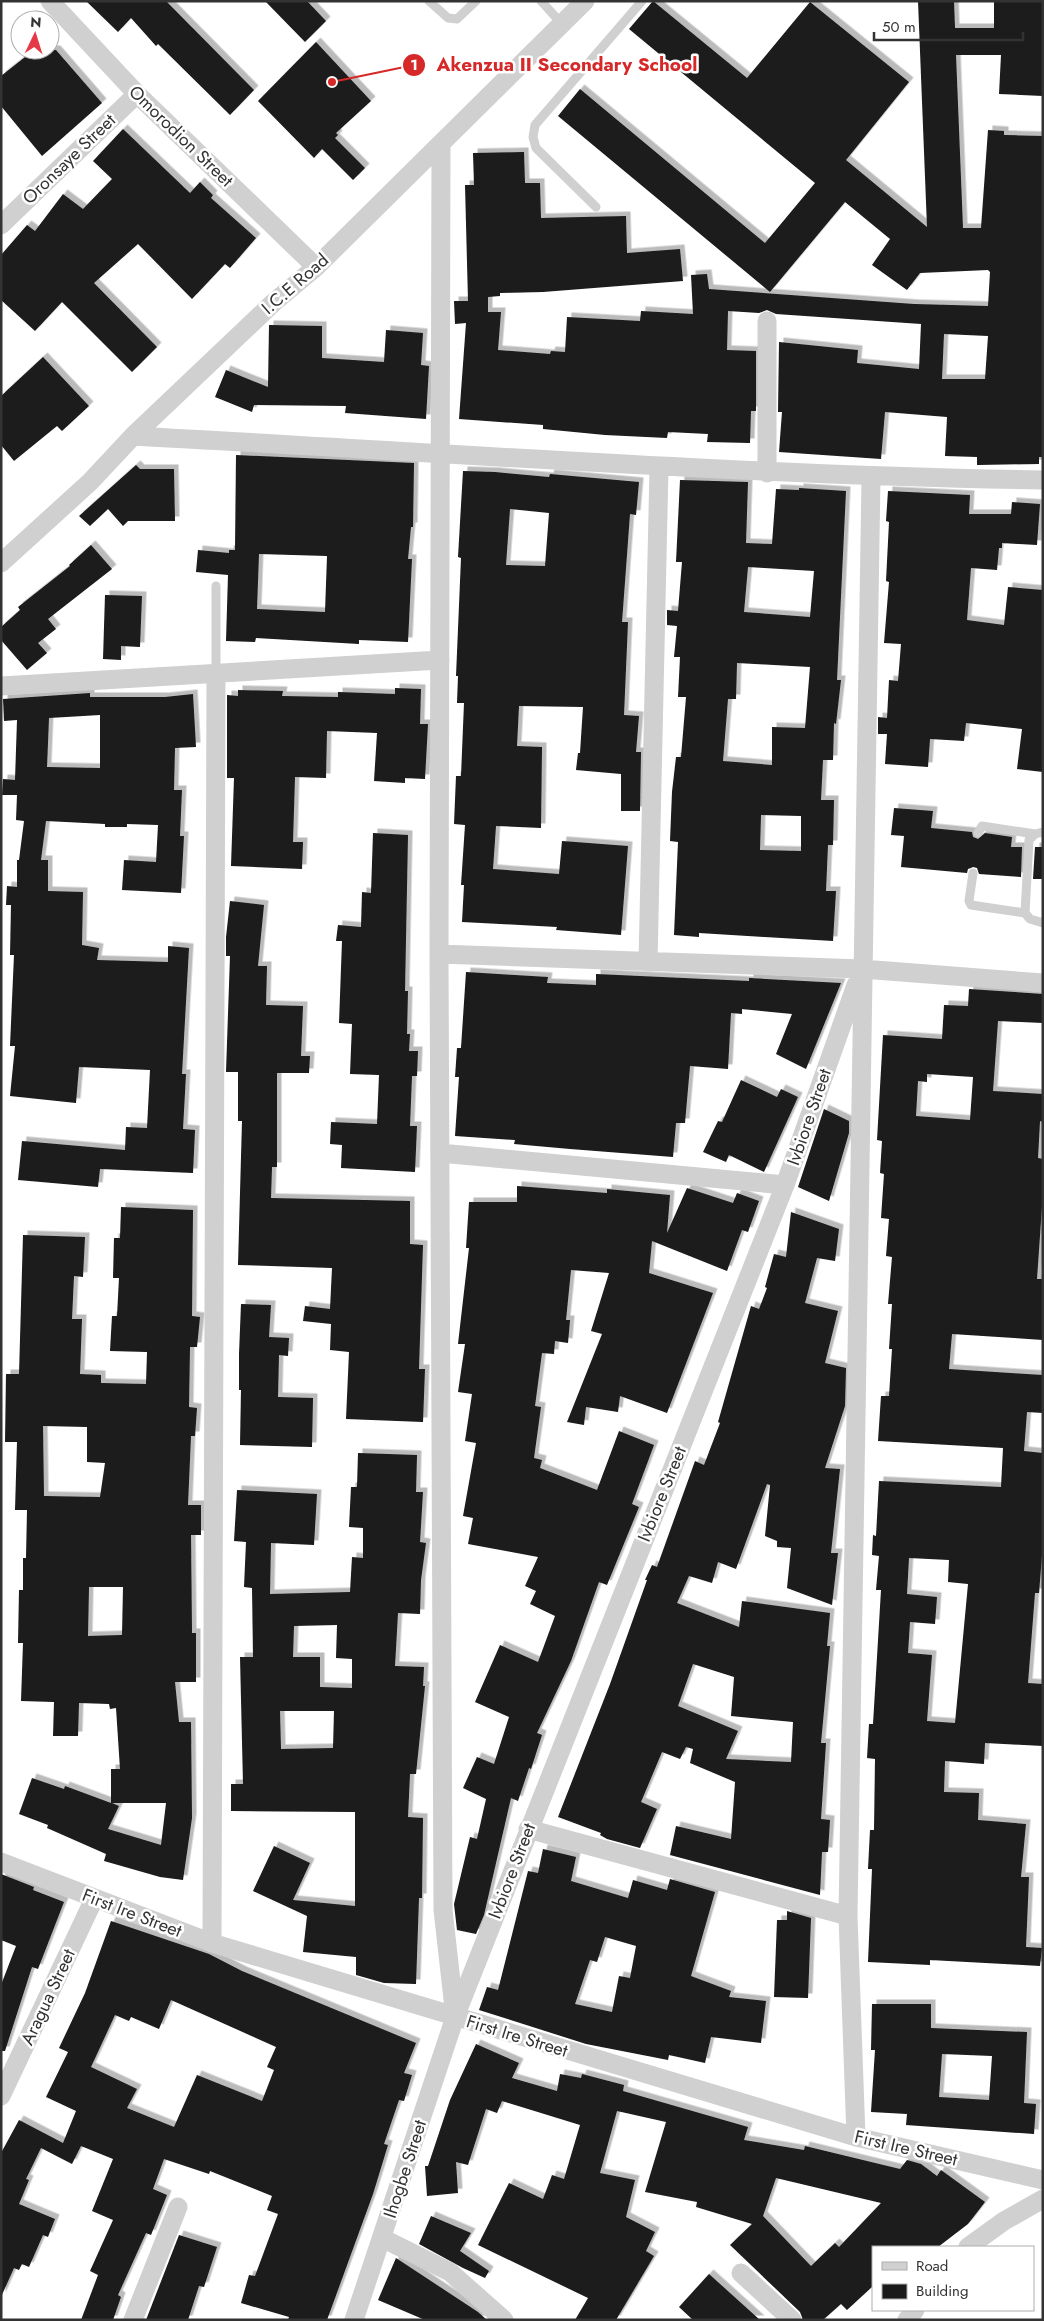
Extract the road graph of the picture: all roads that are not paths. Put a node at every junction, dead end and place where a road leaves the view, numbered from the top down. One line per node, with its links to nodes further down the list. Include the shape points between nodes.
1 (50, 1): 8 (street, Omorodion Street)
2 (429, 1): 3 (lane, via 448,18 457,19)
3 (476, 1)
4 (541, 1): 7 (lane)
5 (584, 1): 7 (street, I.C.E Road)
6 (642, 1): 10 (lane, via 535,125 536,148)
7 (562, 24): 9 (street, I.C.E Road)
8 (136, 94): 11 (street, Oronsaye Street); 12 (street, Omorodion Street)
9 (441, 145): 12 (street, I.C.E Road); 15 (street)
10 (596, 207)
11 (1, 225)
12 (316, 267): 14 (street, I.C.E Road, via 273,303)
13 (767, 321): 17 (street)
14 (133, 436): 15 (street); 20 (street, I.C.E Road, via 90,482)
15 (439, 453): 16 (street); 22 (street)
16 (659, 468): 17 (street); 31 (street)
17 (767, 473): 18 (street)
18 (871, 478): 19 (street); 32 (street)
19 (1043, 480)
20 (1, 563)
21 (216, 586): 23 (lane)
22 (440, 660): 23 (street); 30 (street)
23 (216, 674): 24 (street); 41 (street)
24 (1, 686)
25 (978, 833): 26 (lane, via 982,826)
26 (1039, 833): 28 (lane, via 1029,840)
27 (973, 873): 28 (lane, via 971,905)
28 (1025, 913): 29 (lane, via 1030,919)
29 (1043, 923)
30 (439, 954): 31 (street); 34 (street)
31 (648, 962): 32 (street)
32 (862, 969): 33 (street); 35 (street, Ivbiore Street); 40 (street)
33 (1043, 983)
34 (440, 1153): 35 (street); 42 (street, via 443,1910)
35 (785, 1185): 36 (street, Ivbiore Street)
36 (528, 1829): 40 (street); 42 (street, Ivbiore Street)
37 (1, 1851): 38 (street)
38 (1, 1862): 39 (street, First Ire Street)
39 (94, 1899): 41 (street, First Ire Street); 43 (street, Aragua Street)
40 (848, 1916): 44 (street)
41 (212, 1944): 42 (street, First Ire Street)
42 (455, 2017): 44 (street, First Ire Street); 48 (street, Ihogbe Street)
43 (1, 2096)
44 (856, 2137): 45 (street, First Ire Street)
45 (1043, 2180)
46 (1043, 2199): 49 (street)
47 (178, 2207): 51 (street)
48 (382, 2238): 52 (street, Ihogbe Street); 53 (street, via 450,2272)
49 (969, 2246)
50 (741, 2273): 54 (street)
51 (133, 2320)
52 (354, 2320)
53 (504, 2320)
54 (792, 2320)

